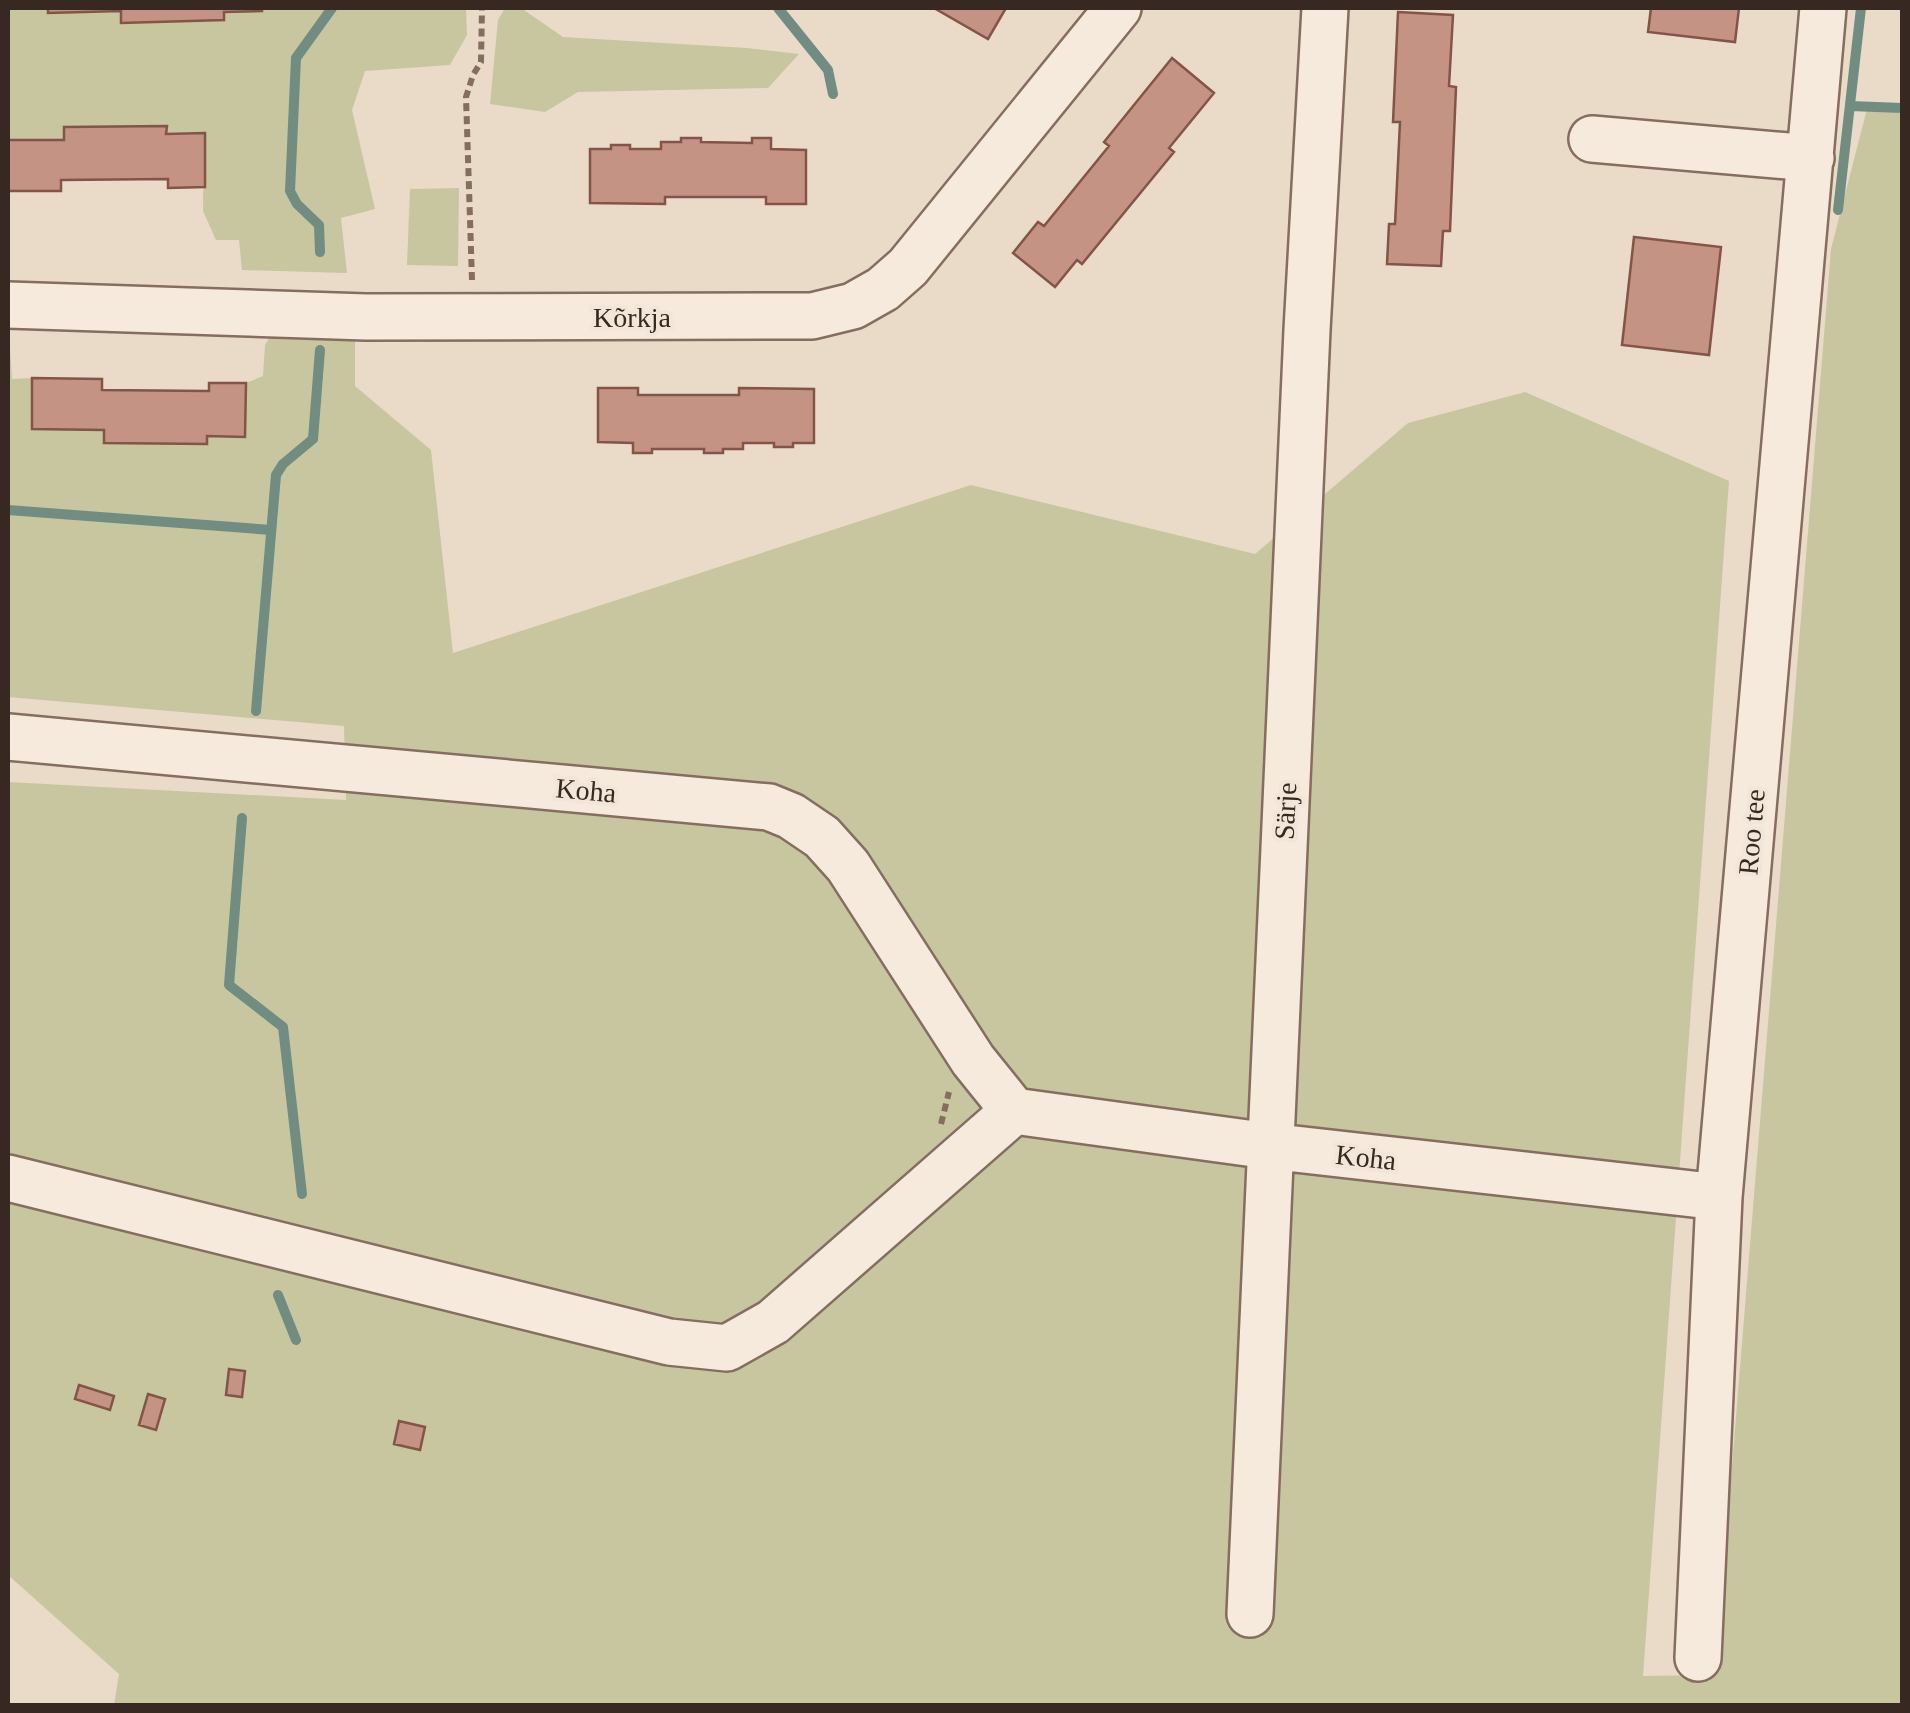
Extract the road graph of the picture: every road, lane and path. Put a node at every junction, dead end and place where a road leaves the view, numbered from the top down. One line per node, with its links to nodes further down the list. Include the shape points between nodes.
1 (482, 8): 7 (path, via 481,62 466,97 472,281)
2 (1118, 8): 8 (street, Kõrkja, via 908,267 853,306 812,316 366,317)
3 (1325, 8): 13 (street, Särje)
4 (1823, 8): 6 (street, Roo tee)
5 (1592, 139): 6 (street)
6 (1812, 158): 15 (street, Roo tee)
7 (489, 282)
8 (8, 305)
9 (8, 737): 10 (street, Koha, via 769,807 822,837 848,866)
10 (973, 1060): 11 (street, Koha); 12 (path, via 955,1076)
11 (1014, 1111): 13 (street, Koha); 14 (street, via 773,1322 727,1348 669,1342)
12 (940, 1131)
13 (1269, 1146): 15 (street, Koha); 16 (street, Särje)
14 (8, 1178)
15 (1719, 1197): 17 (street, Roo tee)
16 (1250, 1614)
17 (1698, 1658)

